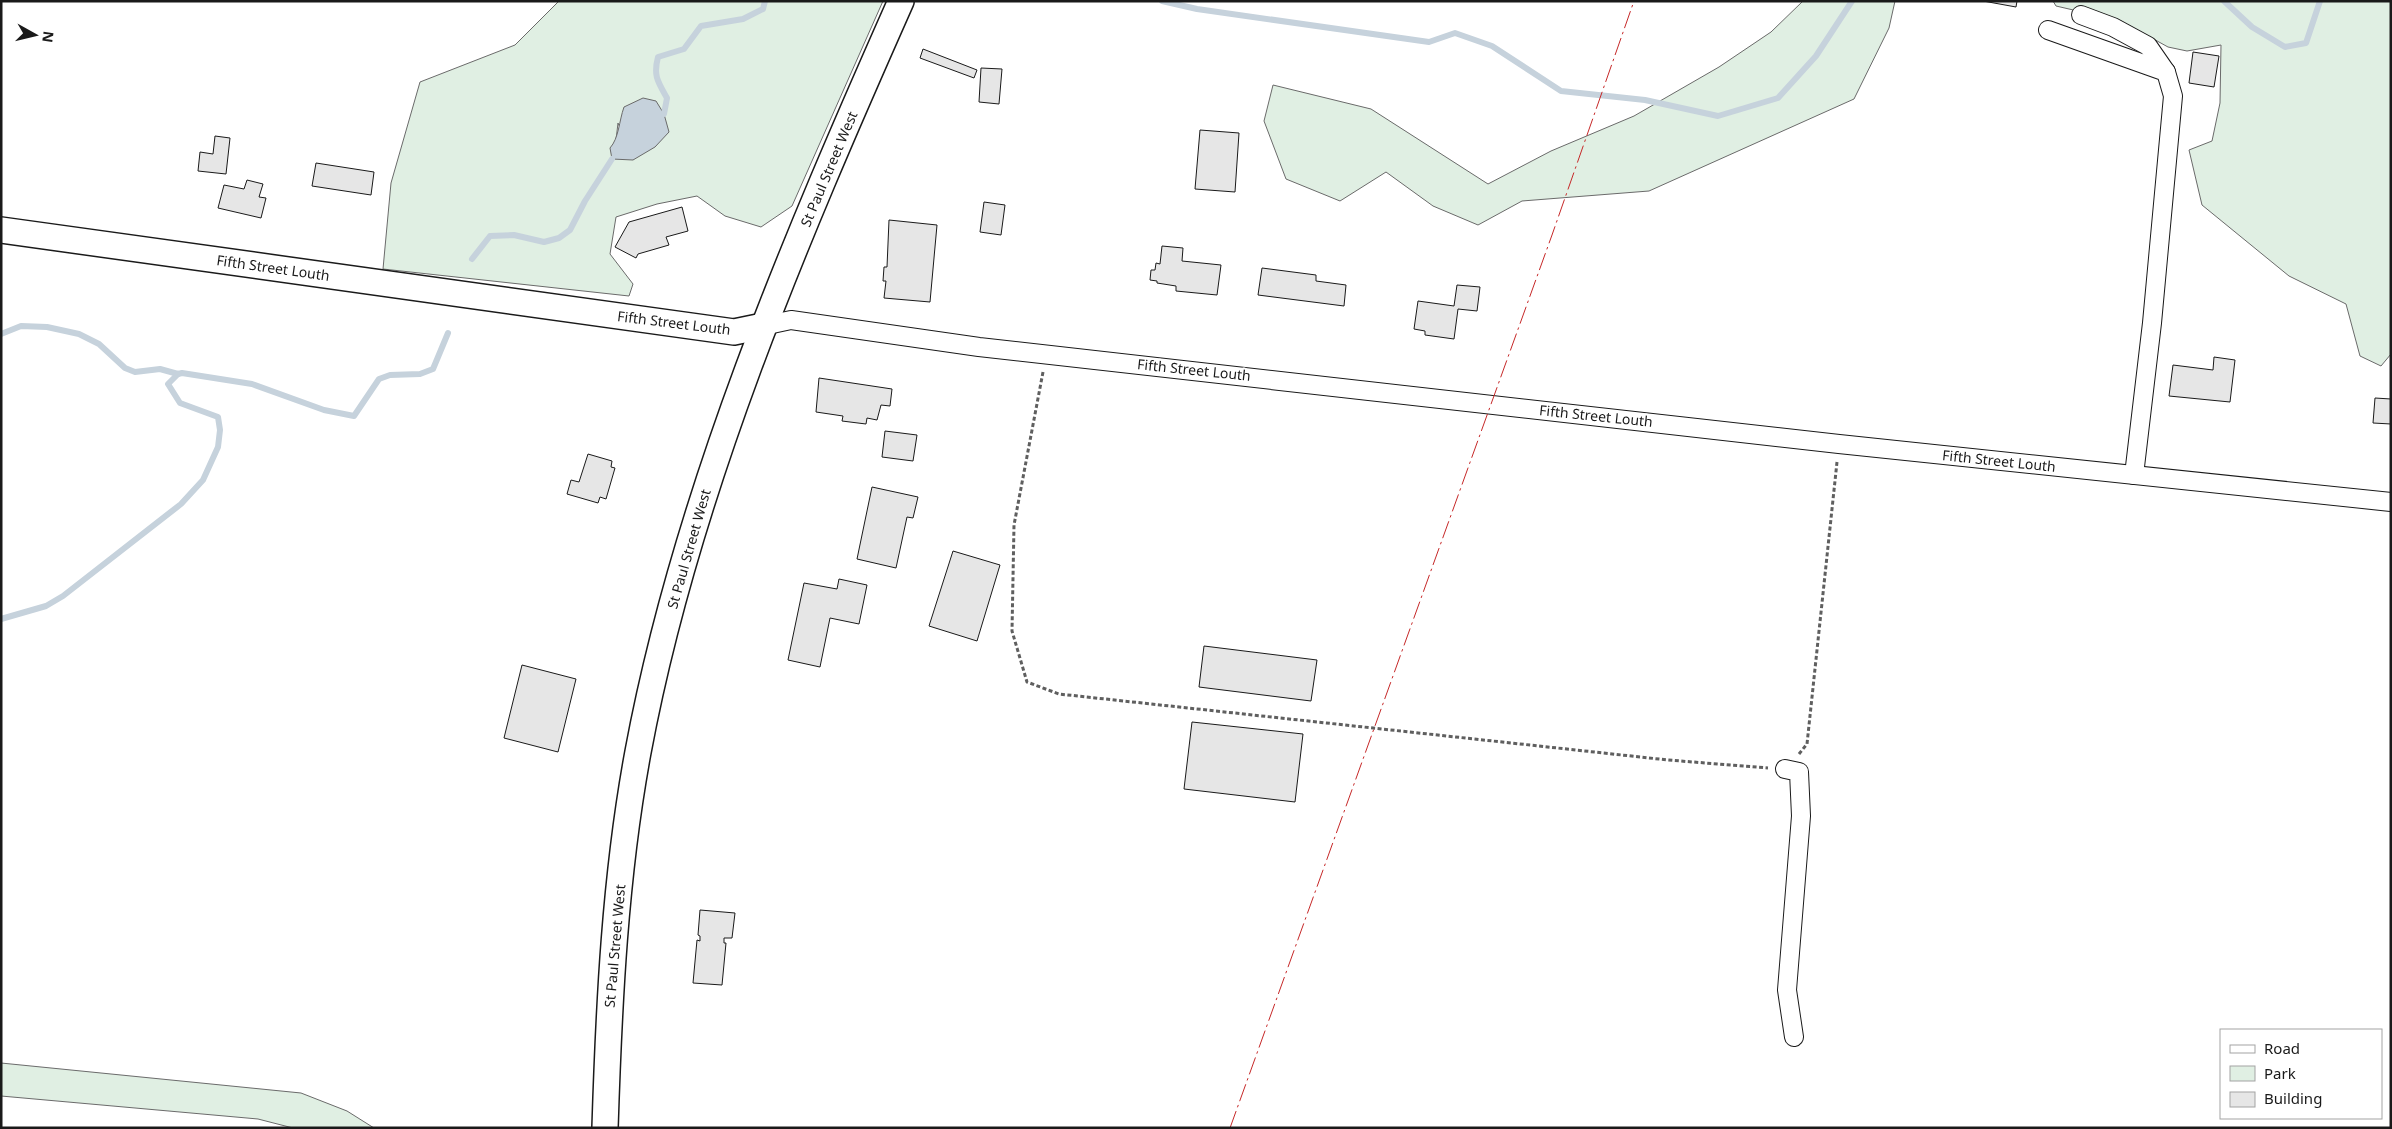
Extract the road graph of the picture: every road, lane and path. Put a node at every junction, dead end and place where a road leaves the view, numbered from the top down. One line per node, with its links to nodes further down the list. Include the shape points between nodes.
1 (901, 1): 6 (main road, St Paul Street West)
2 (2081, 15): 4 (street, via 2113,27 2148,46)
3 (2048, 30): 4 (street)
4 (2166, 72): 9 (street, via 2173,96)
5 (1, 230): 6 (main road, Fifth Street Louth, via 734,332)
6 (763, 326): 7 (street, Fifth Street Louth, via 791,320); 13 (main road, St Paul Street West, via 707,486 662,645 638,752 610,987)
7 (1047, 354): 8 (street, Fifth Street Louth); 11 (path, via 1014,525 1012,631 1027,682 1058,694 1658,759)
8 (1839, 444): 9 (street, Fifth Street Louth); 11 (path, via 1807,744)
9 (2134, 475): 10 (street, Fifth Street Louth)
10 (2391, 502)
11 (1786, 769): 12 (street, via 1799,772 1802,816 1788,990)
12 (1794, 1037)
13 (604, 1128)

